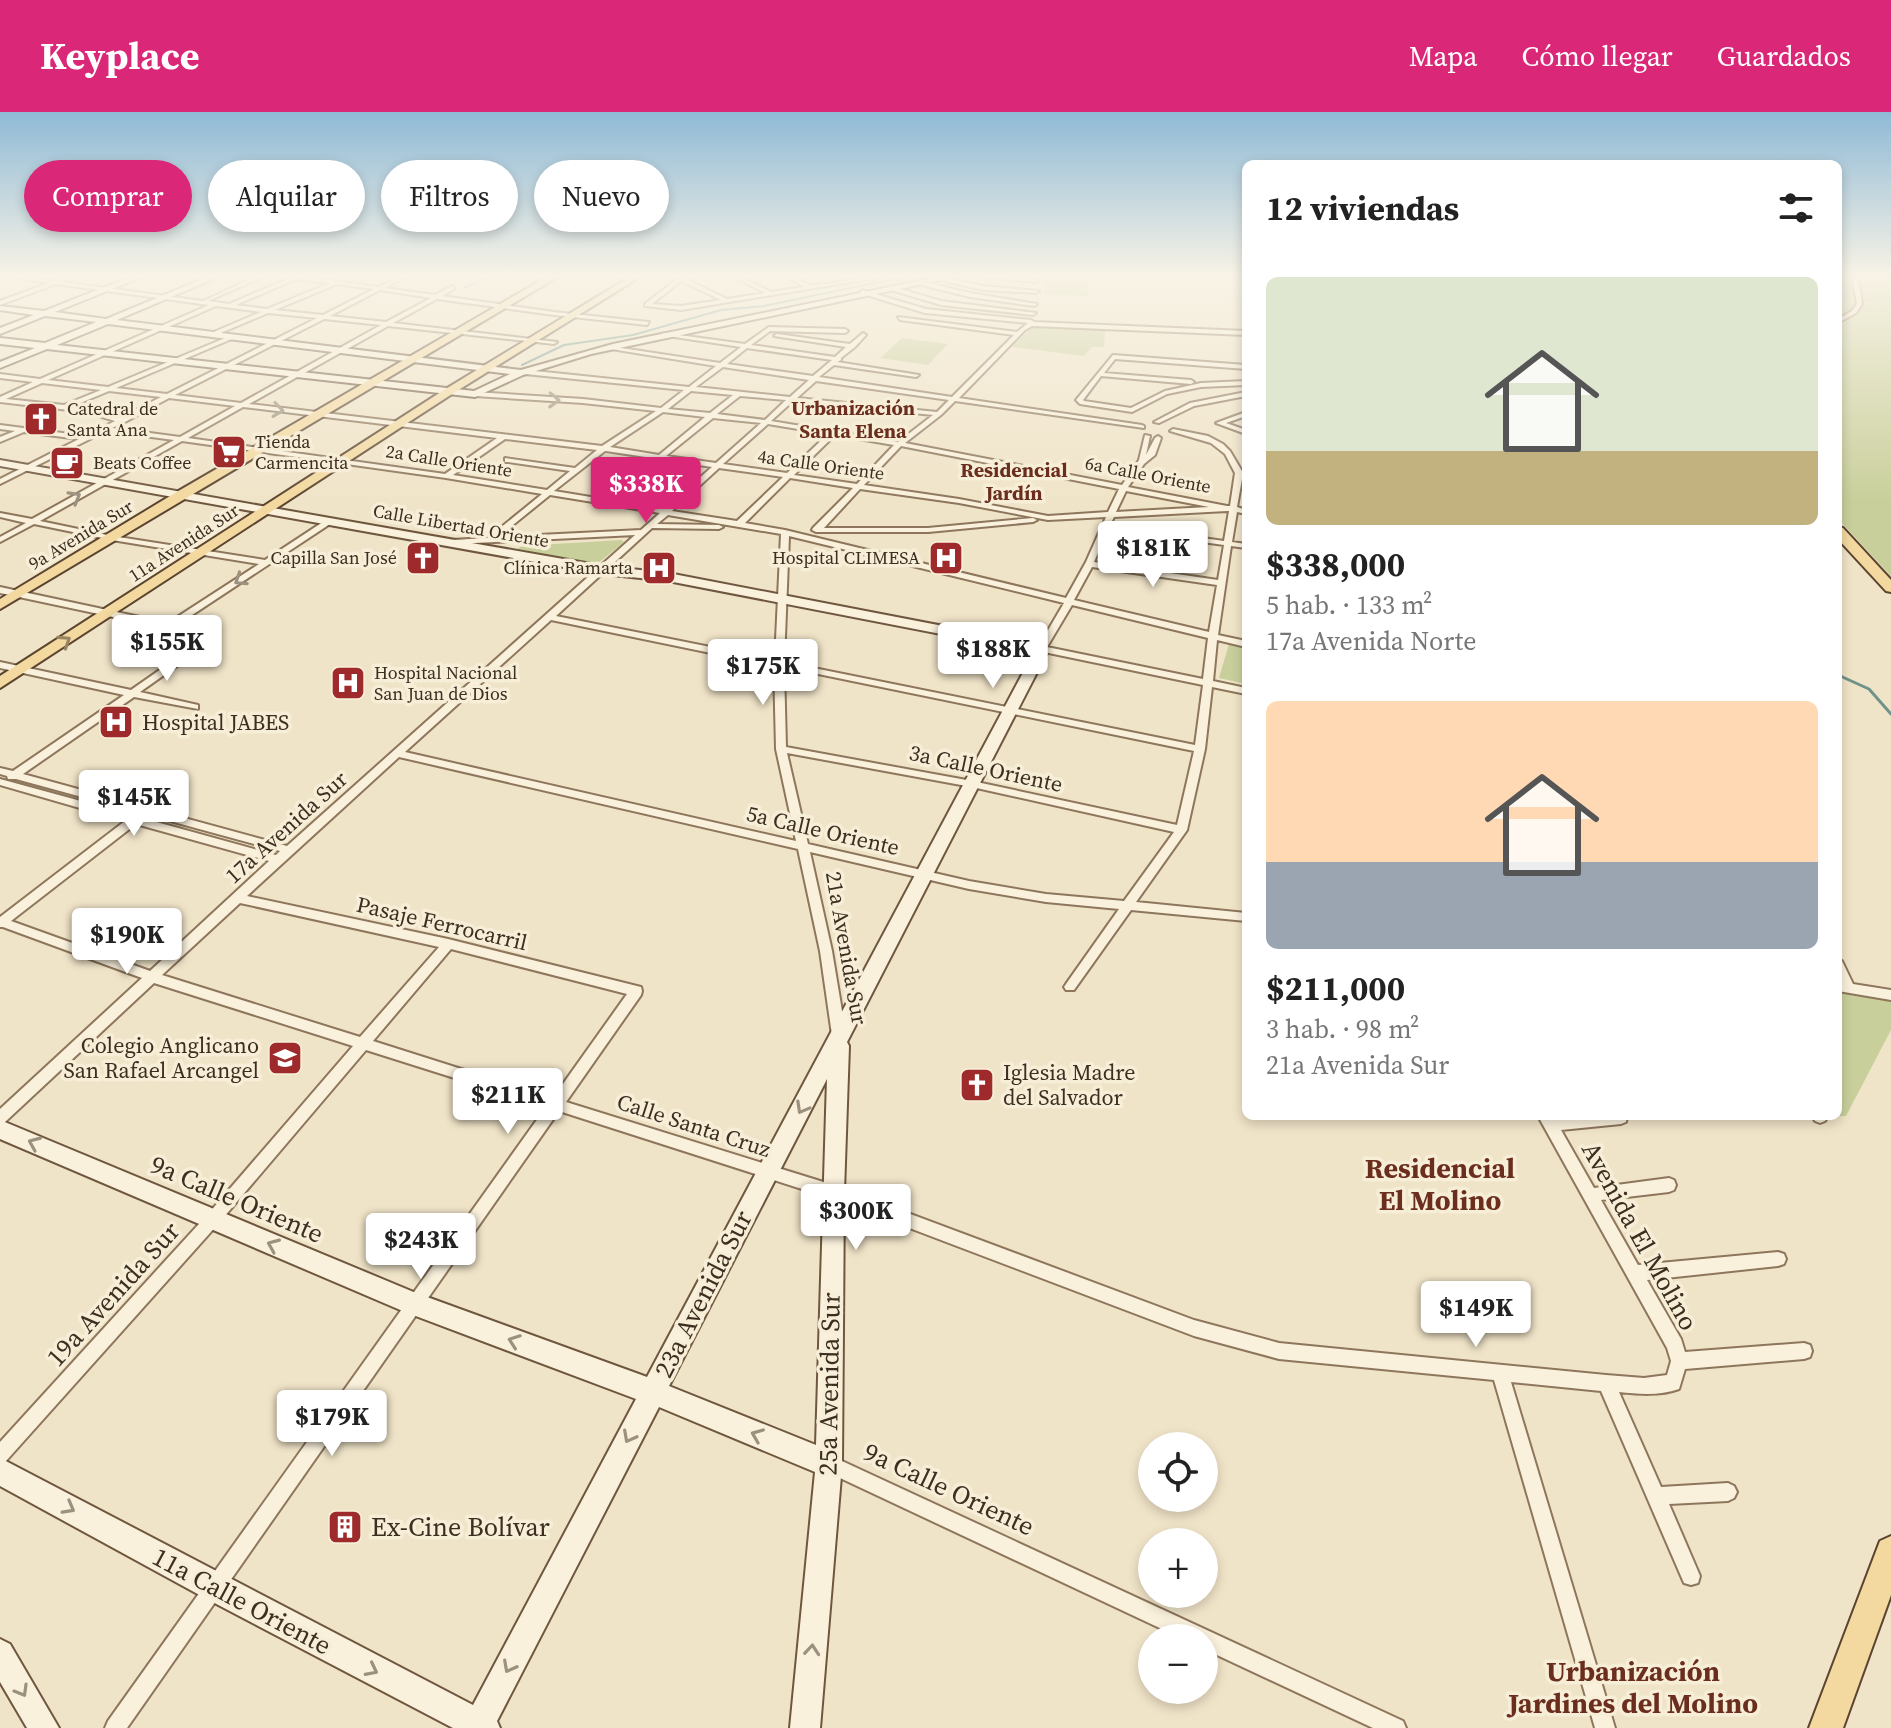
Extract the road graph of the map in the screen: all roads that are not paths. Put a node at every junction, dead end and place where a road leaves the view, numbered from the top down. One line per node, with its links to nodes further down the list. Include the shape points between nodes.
1 (34, 350): 21 (main road)
2 (82, 350): 16 (main road, 6a Calle Oriente)
3 (111, 350): 16 (street)
4 (200, 350): 18 (street)
5 (262, 350): 22 (street)
6 (340, 350): 27 (street)
7 (343, 350): 17 (main road)
8 (426, 350): 17 (main road, 9a Avenida Sur)
9 (517, 350): 24 (main road, 11a Avenida Sur)
10 (600, 350): 25 (main road)
11 (625, 350): 20 (street)
12 (741, 350): 20 (street)
13 (773, 350): 19 (street)
14 (848, 350): 19 (street, 17a Avenida Sur)
15 (1001, 350): 43 (street)
16 (105, 353): 18 (main road, 6a Calle Oriente); 31 (street)
17 (411, 359): 24 (main road); 32 (main road, 9a Avenida Sur)
18 (175, 361): 22 (main road, 6a Calle Oriente); 35 (street)
19 (836, 361): 28 (street); 30 (street, 17a Avenida Sur)
20 (723, 364): 30 (street); 36 (street)
21 (0, 365)
22 (229, 367): 27 (main road, 6a Calle Oriente); 40 (street)
23 (1242, 367): 26 (street, via 1113,357)
24 (486, 369): 25 (main road); 37 (main road, 11a Avenida Sur)
25 (525, 372): 36 (street); 39 (main road)
26 (1099, 374): 34 (street); 34 (street, via 1079,402 1132,410 1165,393)
27 (293, 375): 32 (main road, 6a Calle Oriente); 46 (street)
28 (916, 375)
29 (0, 376): 31 (street, 4a Calle Oriente)
30 (818, 377): 43 (street); 45 (street, 17a Avenida Sur)
31 (43, 381): 35 (street, 4a Calle Oriente); 44 (street)
32 (370, 383): 37 (main road, 6a Calle Oriente); 50 (main road, 9a Avenida Sur)
33 (1242, 383): 34 (street)
34 (1201, 385)
35 (111, 388): 40 (street, 4a Calle Oriente); 47 (street)
36 (690, 388): 38 (street); 48 (street)
37 (448, 392): 39 (main road, 6a Calle Oriente); 56 (main road, 11a Avenida Sur)
38 (739, 393): 45 (street); 52 (street)
39 (475, 394): 48 (street, 6a Calle Oriente, one-way to 48)
40 (173, 396): 46 (street, 4a Calle Oriente); 53 (street)
41 (1242, 396): 55 (street, via 1192,404)
42 (1242, 396): 59 (street, via 1197,406)
43 (955, 398): 49 (street); 58 (street)
44 (0, 399): 47 (street)
45 (794, 399): 49 (street); 54 (street, 17a Avenida Sur)
46 (243, 405): 50 (street, 4a Calle Oriente, one-way to 50); 68 (street)
47 (66, 407): 53 (street)
48 (662, 410): 52 (street, 6a Calle Oriente); 71 (street)
49 (939, 414): 70 (street)
50 (318, 415): 56 (street, 4a Calle Oriente); 72 (main road, 9a Avenida Sur)
51 (1242, 415): 62 (street, via 1219,423)
52 (713, 416): 54 (street, 6a Calle Oriente); 73 (street)
53 (123, 421): 61 (street)
54 (767, 422): 63 (street, 6a Calle Oriente); 78 (street, 17a Avenida Sur)
55 (1157, 422): 58 (street); 59 (street)
56 (397, 425): 64 (street, 4a Calle Oriente); 76 (main road, 11a Avenida Sur)
57 (0, 427): 60 (street)
58 (1142, 427): 65 (street)
59 (1170, 428): 67 (street); 87 (street, via 1223,446 1239,473)
60 (24, 429): 66 (street); 69 (street)
61 (108, 429): 66 (street); 68 (street, 2a Calle Oriente)
62 (1242, 431)
63 (834, 432): 70 (street, 6a Calle Oriente); 82 (street)
64 (505, 436): 71 (street, 4a Calle Oriente); 81 (street)
65 (1147, 436): 67 (street); 74 (street)
66 (90, 438): 79 (street)
67 (1158, 438): 74 (street, via 1151,455)
68 (179, 439): 72 (street, 2a Calle Oriente); 84 (street)
69 (0, 440)
70 (899, 444): 85 (street); 86 (street, 6a Calle Oriente)
71 (606, 449): 73 (street, 4a Calle Oriente); 80 (street)
72 (256, 451): 76 (street, 2a Calle Oriente); 89 (main road, 9a Avenida Sur)
73 (660, 457): 78 (street, 4a Calle Oriente)
74 (1142, 459): 86 (street)
75 (508, 460): 80 (street)
76 (343, 461): 81 (street, 2a Calle Oriente); 91 (main road, 11a Avenida Sur)
77 (0, 463): 79 (main road, Calle Libertad Oriente)
78 (718, 466): 82 (street, 4a Calle Oriente); 93 (street, 17a Avenida Sur)
79 (29, 468): 83 (street); 84 (main road, Calle Libertad Oriente)
80 (577, 470): 88 (street)
81 (446, 476): 88 (street, 2a Calle Oriente)
82 (788, 476): 85 (street, 4a Calle Oriente); 99 (street)
83 (0, 482)
84 (101, 482): 89 (main road, Calle Libertad Oriente); 97 (street, one-way to 84)
85 (860, 487): 96 (street, 4a Calle Oriente); 103 (street)
86 (1125, 487): 90 (street, 6a Calle Oriente); 94 (street)
87 (1242, 491): 90 (street)
88 (549, 493): 93 (street, 2a Calle Oriente); 108 (street)
89 (179, 496): 91 (main road, Calle Libertad Oriente); 106 (main road, 9a Avenida Sur)
90 (1234, 508): 92 (street, 6a Calle Oriente); 94 (street, 4a Calle Oriente); 110 (street)
91 (266, 511): 98 (main road, Calle Libertad Oriente); 112 (main road, 11a Avenida Sur)
92 (1242, 511)
93 (667, 512): 99 (street, 2a Calle Oriente); 102 (street, 17a Avenida Sur)
94 (1113, 514): 96 (street, 4a Calle Oriente); 100 (street)
95 (0, 515): 97 (street)
96 (1048, 518): 103 (street, via 928,530)
97 (33, 521): 106 (street); 107 (street)
98 (329, 522): 109 (main road, Calle Libertad Oriente); 113 (street)
99 (739, 524): 101 (street, 2a Calle Oriente)
100 (1108, 527): 110 (street); 114 (street)
101 (764, 528): 102 (street); 104 (street, 2a Calle Oriente)
102 (648, 529): 108 (street); 115 (street, 17a Avenida Sur)
103 (817, 530): 104 (street)
104 (785, 532): 120 (street, 21a Avenida Sur); 121 (street)
105 (1842, 535): 117 (main road)
106 (112, 538): 112 (street); 119 (main road, 9a Avenida Sur)
107 (0, 540)
108 (490, 540): 109 (street)
109 (455, 542): 115 (main road, Calle Libertad Oriente)
110 (1228, 544): 111 (street); 116 (street)
111 (1242, 546)
112 (204, 552): 113 (street); 123 (main road, 11a Avenida Sur)
113 (268, 563): 125 (street, one-way to 125)
114 (1089, 564): 116 (street); 121 (street)
115 (603, 570): 120 (main road, Calle Libertad Oriente); 124 (street, 17a Avenida Sur)
116 (1221, 583): 126 (street)
117 (1891, 588)
118 (0, 590): 119 (street)
119 (18, 594): 122 (main road, 9a Avenida Sur); 123 (street)
120 (781, 598): 128 (main road, Calle Libertad Oriente); 130 (street, 21a Avenida Sur)
121 (1069, 602): 126 (street); 128 (street)
122 (0, 605)
123 (107, 614): 125 (street); 131 (main road, 11a Avenida Sur, one-way to 123)
124 (549, 617): 130 (street); 140 (street, 17a Avenida Sur)
125 (168, 627): 135 (street, via 215,636)
126 (1213, 637): 127 (street); 133 (street)
127 (1242, 643)
128 (1042, 649): 133 (street, Calle Libertad Oriente); 137 (main road, 23a Avenida Sur)
129 (0, 665): 131 (street)
130 (779, 665): 137 (street); 138 (street, 21a Avenida Sur)
131 (21, 669): 132 (main road, 11a Avenida Sur); 135 (street)
132 (0, 683)
133 (1208, 683): 134 (street, Calle Libertad Oriente); 139 (street)
134 (1242, 690)
135 (132, 693): 136 (street); 141 (street)
136 (195, 707)
137 (1010, 711): 139 (street); 143 (main road, 23a Avenida Sur)
138 (781, 749): 143 (street, 3a Calle Oriente); 147 (street, 21a Avenida Sur)
139 (1200, 749): 146 (street)
140 (396, 753): 147 (street, 5a Calle Oriente); 148 (street, 17a Avenida Sur)
141 (15, 775): 142 (street); 144 (street)
142 (1, 781): 145 (street)
143 (972, 784): 146 (street, 3a Calle Oriente); 150 (main road, 23a Avenida Sur)
144 (145, 811): 145 (street); 148 (street)
145 (134, 820): 149 (street); 154 (street)
146 (1181, 830): 152 (street)
147 (804, 845): 150 (street, 5a Calle Oriente); 160 (street, 21a Avenida Sur)
148 (289, 850): 149 (street, 17a Avenida Sur)
149 (278, 860): 151 (street, 17a Avenida Sur)
150 (927, 875): 152 (street, 5a Calle Oriente, via 1017,894); 160 (main road, 23a Avenida Sur)
151 (238, 898): 155 (street, Pasaje Ferrocarril); 156 (street, 17a Avenida Sur)
152 (1126, 907): 153 (street, 5a Calle Oriente); 157 (street)
153 (1242, 917)
154 (0, 922): 156 (street, Calle Santa Cruz)
155 (448, 944): 161 (street, 19a Avenida Sur); 162 (street, Pasaje Ferrocarril, via 636,991)
156 (152, 977): 161 (street, Calle Santa Cruz); 163 (street, 17a Avenida Sur)
157 (1070, 987)
158 (1843, 987): 159 (street)
159 (1891, 995)
160 (840, 1039): 166 (main road, 23a Avenida Sur, one-way to 166); 168 (main road, 25a Avenida Sur)
161 (362, 1043): 162 (street, Calle Santa Cruz); 170 (street, 19a Avenida Sur)
162 (554, 1103): 166 (street, Calle Santa Cruz); 173 (street)
163 (0, 1118)
164 (1548, 1120): 169 (street, Avenida El Molino)
165 (0, 1129): 170 (main road, 9a Calle Oriente, one-way to 165)
166 (767, 1171): 168 (street, Calle Santa Cruz); 179 (main road, 23a Avenida Sur)
167 (1669, 1185): 169 (street)
168 (833, 1192): 176 (street, Calle Santa Cruz, via 1194,1328 1279,1351); 181 (main road, 25a Avenida Sur)
169 (1590, 1195): 172 (street, Avenida El Molino)
170 (213, 1219): 173 (main road, 9a Calle Oriente, one-way to 170); 180 (street, 19a Avenida Sur)
171 (1778, 1259): 172 (street)
172 (1637, 1273): 175 (street, Avenida El Molino)
173 (414, 1304): 179 (main road, 9a Calle Oriente, one-way to 173); 187 (street)
174 (1804, 1351): 175 (street)
175 (1679, 1361): 178 (street, Avenida El Molino)
176 (1500, 1372): 177 (street, Calle Santa Cruz); 196 (street)
177 (1606, 1383): 178 (street, Calle Santa Cruz); 184 (street)
178 (1673, 1383)
179 (652, 1392): 181 (main road, 9a Calle Oriente, one-way to 179); 191 (main road, 23a Avenida Sur, one-way to 191)
180 (0, 1455)
181 (829, 1464): 188 (street, 9a Calle Oriente); 194 (main road, 25a Avenida Sur, one-way to 181)
182 (0, 1471): 187 (main road, 11a Calle Oriente, one-way to 187)
183 (1728, 1492): 184 (street)
184 (1656, 1496): 186 (street)
185 (1891, 1552): 197 (main road)
186 (1691, 1576)
187 (215, 1588): 191 (main road, 11a Calle Oriente, one-way to 191); 193 (street)
188 (1173, 1624)
189 (1218, 1645): 195 (street, 9a Calle Oriente)
190 (0, 1654): 192 (main road, one-way to 192)
191 (480, 1727)
192 (44, 1728)
193 (115, 1728)
194 (805, 1728)
195 (1396, 1728)
196 (1605, 1728)
197 (1826, 1728)

